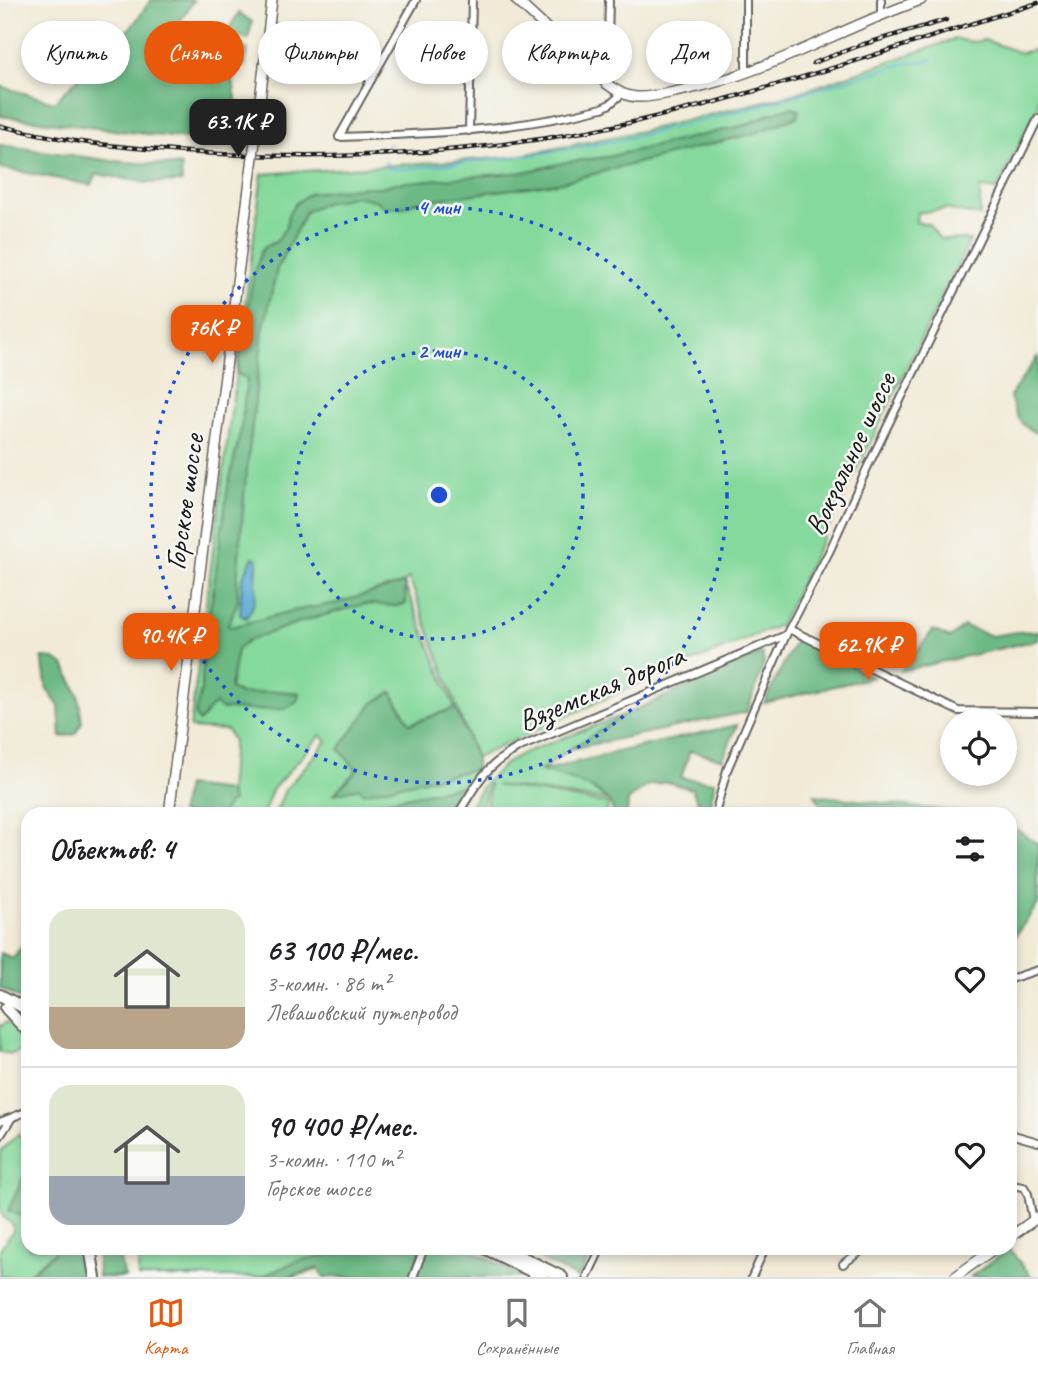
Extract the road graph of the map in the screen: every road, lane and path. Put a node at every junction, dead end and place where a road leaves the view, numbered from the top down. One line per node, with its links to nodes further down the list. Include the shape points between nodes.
1 (272, 0): 21 (main road, Горское шоссе, bridge)
2 (415, 0): 12 (street)
3 (472, 0): 18 (street)
4 (516, 0): 10 (main road)
5 (609, 0): 11 (street)
6 (746, 0): 13 (street)
7 (881, 0): 9 (street)
8 (921, 0): 9 (main road)
9 (881, 15): 13 (main road)
10 (539, 21)
11 (608, 21)
12 (381, 62)
13 (747, 73): 16 (main road, via 649,97)
14 (369, 84): 18 (street, via 339,137)
15 (607, 84): 16 (main road)
16 (622, 94): 18 (street, via 602,108 580,114)
17 (1038, 119): 19 (street, Вокзальное шоссе)
18 (469, 131)
19 (788, 632): 20 (street, via 958,711); 22 (street, Вяземская дорога, via 518,748 483,774); 23 (street, Вокзальное шоссе, via 727,770)
20 (1038, 712)
21 (170, 807)
22 (462, 807)
23 (717, 807)
24 (1038, 970): 25 (street)
25 (1017, 976)
26 (0, 995): 28 (main road)
27 (3, 1006): 29 (main road); 30 (main road)
28 (21, 1006)
29 (21, 1015)
30 (21, 1025)
31 (21, 1114): 32 (street)
32 (11, 1119): 33 (street); 34 (street)
33 (0, 1122)
34 (0, 1136)
35 (1017, 1136): 36 (street)
36 (1038, 1142)
37 (1017, 1186): 38 (street, via 1028,1194)
38 (1035, 1219): 39 (main road)
39 (1017, 1232)
40 (91, 1255): 49 (main road)
41 (421, 1255): 50 (street)
42 (498, 1255): 51 (main road)
43 (517, 1255): 52 (main road)
44 (598, 1255): 53 (street)
45 (762, 1255): 54 (street)
46 (855, 1255): 48 (street)
47 (985, 1255): 55 (main road)
48 (843, 1264)
49 (95, 1277)
50 (413, 1277)
51 (543, 1277)
52 (562, 1277)
53 (587, 1277)
54 (752, 1277)
55 (955, 1277)

